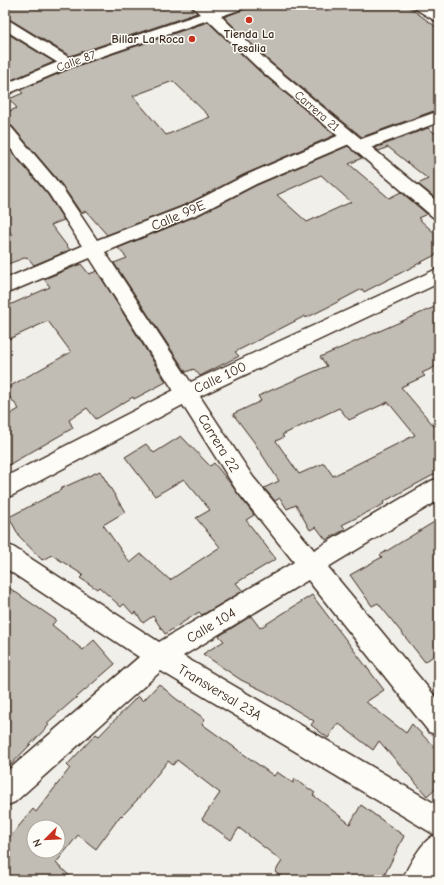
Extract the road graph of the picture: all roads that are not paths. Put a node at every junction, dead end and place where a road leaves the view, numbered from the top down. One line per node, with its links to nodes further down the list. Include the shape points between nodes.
1 (198, 5): 4 (street, Carrera 21)
2 (240, 5): 4 (street, Calle 87)
3 (419, 5): 5 (street)
4 (211, 15): 7 (street, Calle 87); 11 (street, Carrera 21, via 263,65)
5 (439, 17)
6 (5, 24): 7 (street)
7 (68, 63): 8 (street, Calle 87)
8 (5, 90)
9 (439, 116): 11 (street, Calle 99E)
10 (5, 131): 13 (street, Carrera 22, via 54,190)
11 (353, 142): 12 (street, Carrera 21); 13 (street, Calle 99E, via 250,180 194,209)
12 (439, 213)
13 (93, 249): 15 (street, Calle 99E); 16 (street, Carrera 22)
14 (439, 275): 16 (street, Calle 100)
15 (5, 287)
16 (187, 393): 17 (street, Calle 100); 20 (street, Carrera 22, via 245,484)
17 (5, 488)
18 (439, 488): 20 (street, Calle 104)
19 (5, 555): 21 (street, Transversal 23A)
20 (310, 566): 21 (street, Calle 104); 22 (street, Carrera 22)
21 (159, 656): 23 (street, Calle 104); 24 (street, Transversal 23A)
22 (439, 722)
23 (5, 792)
24 (439, 822)
25 (439, 848): 26 (street)
26 (417, 880)

